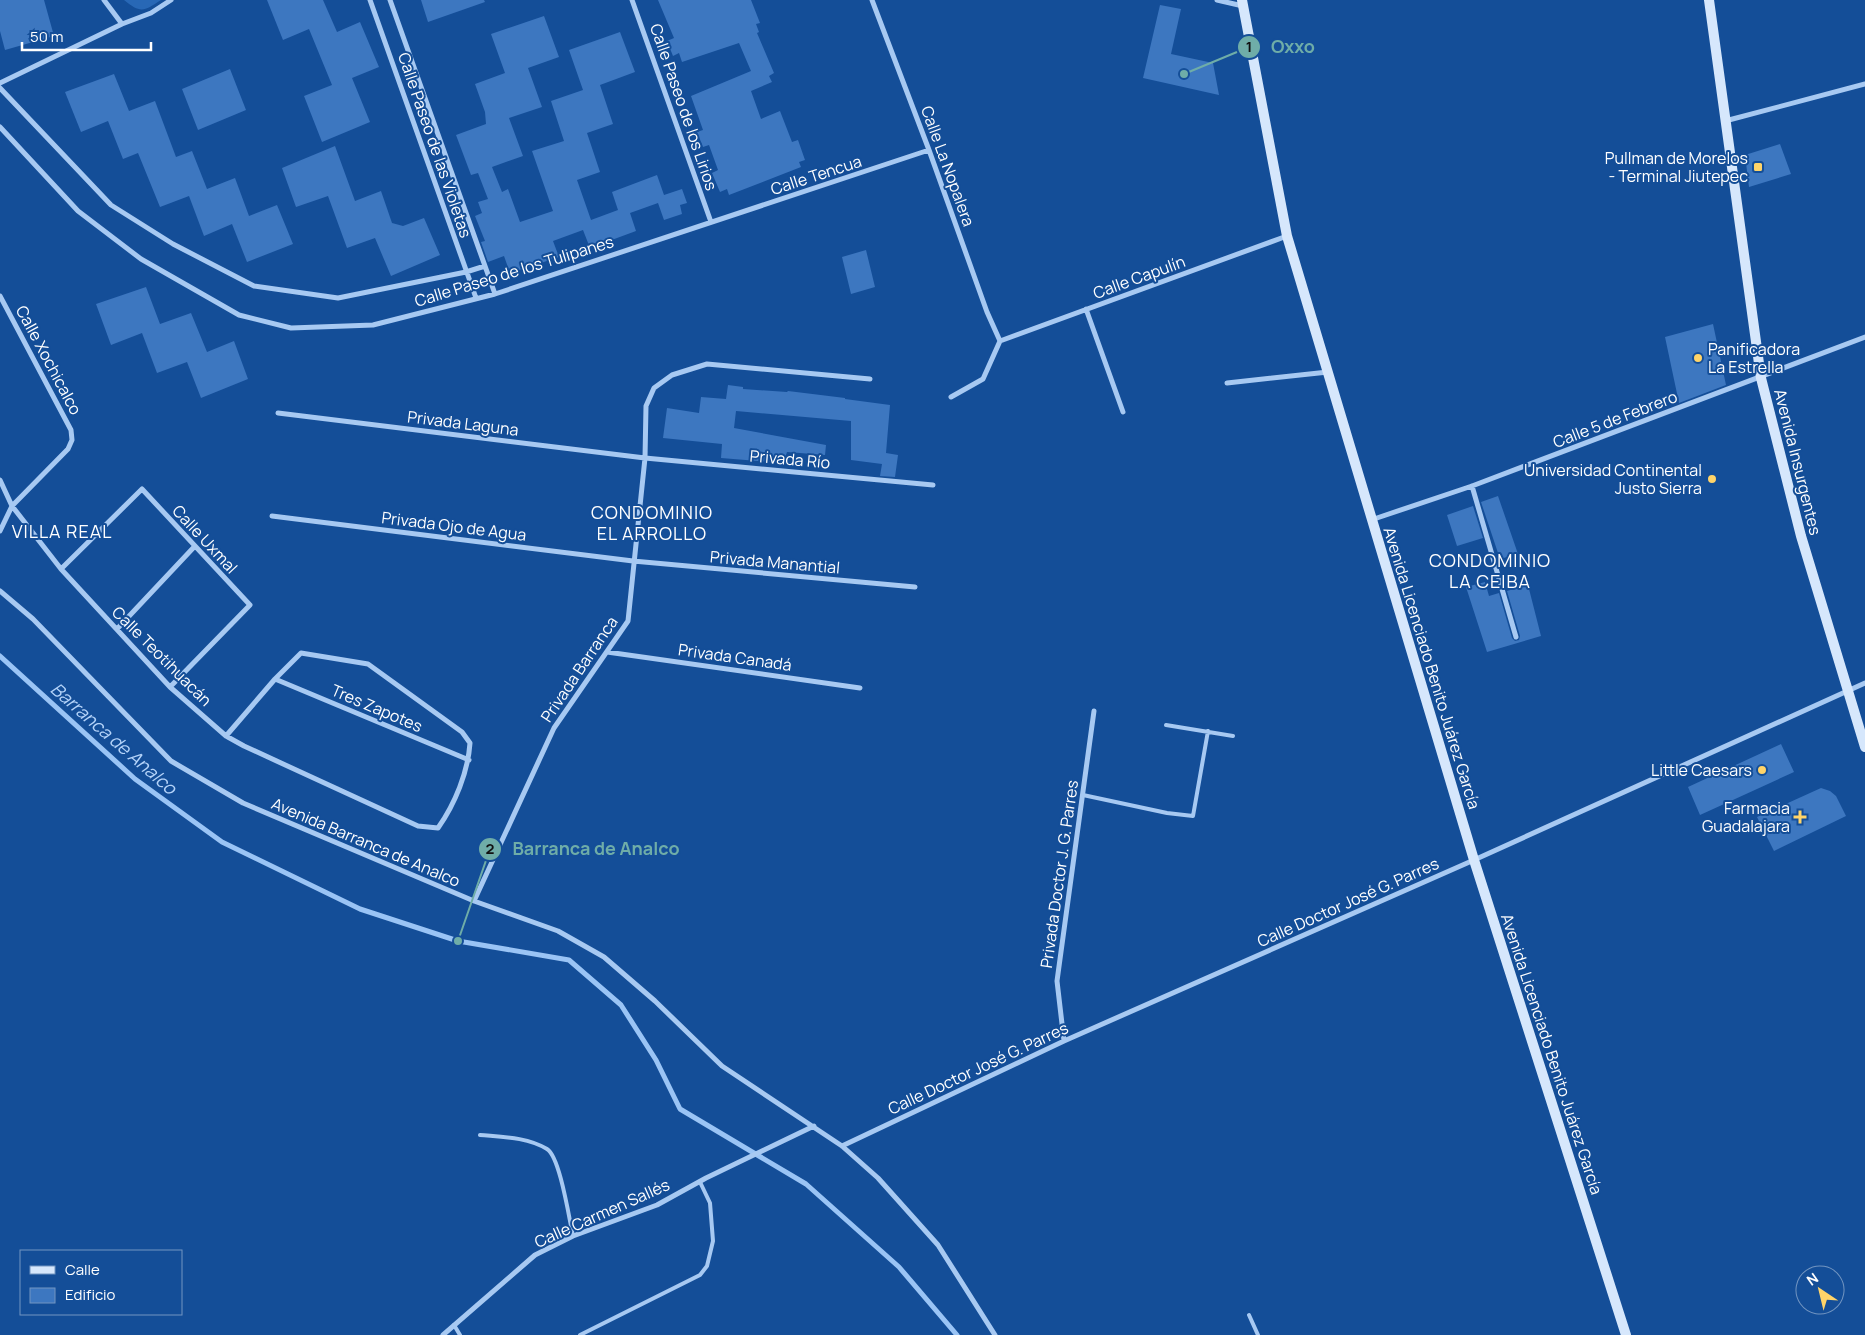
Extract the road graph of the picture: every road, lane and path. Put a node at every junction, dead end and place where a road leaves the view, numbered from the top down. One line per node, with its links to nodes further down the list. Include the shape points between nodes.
1 (104, 0): 10 (street)
2 (171, 0): 10 (street, via 151,13)
3 (370, 0): 20 (street, Calle Paseo de las Violetas)
4 (390, 0): 19 (street, Calle Paseo de las Violetas)
5 (632, 0): 17 (street, Calle Paseo de los Lirios)
6 (872, 0): 16 (street, Calle La Nopalera)
7 (1217, 0): 9 (street)
8 (1709, 0): 14 (main road, Avenida Insurgentes)
9 (1242, 3): 18 (main road, Avenida Licenciado Benito Juárez García)
10 (122, 24): 11 (street)
11 (0, 83)
12 (1865, 84): 14 (street)
13 (0, 88): 20 (street, Calle Paseo de los Tulipanes, via 111,205 173,244 254,286 338,298)
14 (1725, 122): 28 (main road, Avenida Insurgentes)
15 (0, 127): 23 (street, Calle Paseo de los Tulipanes, via 78,211 141,259 240,315 291,328 373,326)
16 (929, 150): 17 (street, Calle Tencua); 26 (street, Calle La Nopalera)
17 (711, 222): 21 (street, Calle Paseo de los Tulipanes)
18 (1287, 236): 24 (street, Calle Capulín); 27 (main road, Avenida Licenciado Benito Juárez García)
19 (485, 266): 20 (street, Calle Paseo de los Tulipanes); 21 (street, Calle Paseo de las Violetas)
20 (466, 272): 23 (street, Calle Paseo de las Violetas)
21 (495, 294): 23 (street, Calle Paseo de los Tulipanes)
22 (0, 296): 38 (street, Calle Xochicalco, via 71,430 72,440 68,449)
23 (476, 298)
24 (1086, 309): 26 (street, Calle Capulín); 32 (street)
25 (1865, 337): 28 (street, Calle 5 de Febrero)
26 (1000, 341): 31 (street, via 983,379)
27 (1328, 372): 30 (street); 40 (main road, Avenida Licenciado Benito Juárez García)
28 (1761, 378): 37 (street, Calle 5 de Febrero); 54 (main road, Avenida Insurgentes, via 1801,536)
29 (870, 379): 34 (street, Privada Barranca, via 707,364 672,375 654,388 646,406)
30 (1227, 383)
31 (952, 397)
32 (1123, 412)
33 (278, 413): 34 (street, Privada Laguna)
34 (645, 458): 36 (street, Privada Río); 43 (street, Privada Barranca)
35 (0, 480): 38 (street, Calle Teotihuacán)
36 (933, 486)
37 (1472, 486): 40 (street, Calle 5 de Febrero); 48 (street)
38 (12, 506): 41 (street, Calle Xochicalco); 44 (street, Calle Teotihuacán)
39 (272, 516): 43 (street, Privada Ojo de Agua)
40 (1371, 520): 63 (main road, Avenida Licenciado Benito Juárez García)
41 (0, 531)
42 (195, 546): 44 (street, Calle Uxmal, via 142,489); 47 (street); 52 (street, Calle Uxmal, via 250,605)
43 (633, 561): 45 (street, Privada Manantial); 49 (street, Privada Barranca, via 628,621)
44 (61, 569): 47 (street, Calle Teotihuacán)
45 (914, 587)
46 (0, 591): 64 (street, Avenida Barranca de Analco, via 33,619 171,761 243,803)
47 (117, 629): 52 (street, Calle Teotihuacán)
48 (1516, 637)
49 (607, 652): 53 (street, Privada Canadá); 64 (street, Privada Barranca, via 554,728)
50 (275, 679): 58 (street); 61 (street, Tres Zapotes); 61 (street, via 301,653 368,664 462,732 470,742)
51 (1865, 684): 54 (street, Calle Doctor José G. Parres)
52 (170, 687): 58 (street, Calle Teotihuacán)
53 (860, 688)
54 (1847, 690): 60 (main road, Avenida Insurgentes); 63 (street, Calle Doctor José G. Parres)
55 (1094, 711): 62 (street, Privada Doctor J. G. Parres)
56 (1166, 725): 57 (lane)
57 (1208, 731): 59 (lane); 62 (lane, via 1193,816)
58 (226, 736): 61 (street, Calle Teotihuacán, via 418,826 438,828 448,813)
59 (1233, 736)
60 (1865, 747)
61 (469, 760)
62 (1082, 795): 65 (street, Privada Doctor J. G. Parres, via 1057,981)
63 (1474, 860): 65 (street, Calle Doctor José G. Parres); 78 (main road, Avenida Licenciado Benito Juárez García)
64 (474, 901): 66 (street, Avenida Barranca de Analco, via 558,931 604,957 722,1066)
65 (1064, 1041): 68 (street, Calle Doctor José G. Parres)
66 (814, 1126): 68 (street, Avenida Barranca de Analco); 69 (street, Calle Carmen Sallés)
67 (480, 1135): 70 (lane, via 523,1139 549,1149 557,1163)
68 (842, 1146): 76 (street, Avenida Barranca de Analco, via 878,1178 938,1245)
69 (700, 1182): 70 (street, Calle Carmen Sallés, via 657,1205); 75 (lane, via 710,1203 712,1242 707,1266 700,1275)
70 (573, 1236): 72 (street, Calle Carmen Sallés, via 534,1255)
71 (1249, 1315): 77 (lane)
72 (454, 1325): 73 (street, Calle Carmen Sallés); 74 (lane)
73 (445, 1333)
74 (460, 1335)
75 (580, 1335)
76 (996, 1335)
77 (1258, 1335)
78 (1626, 1335)

